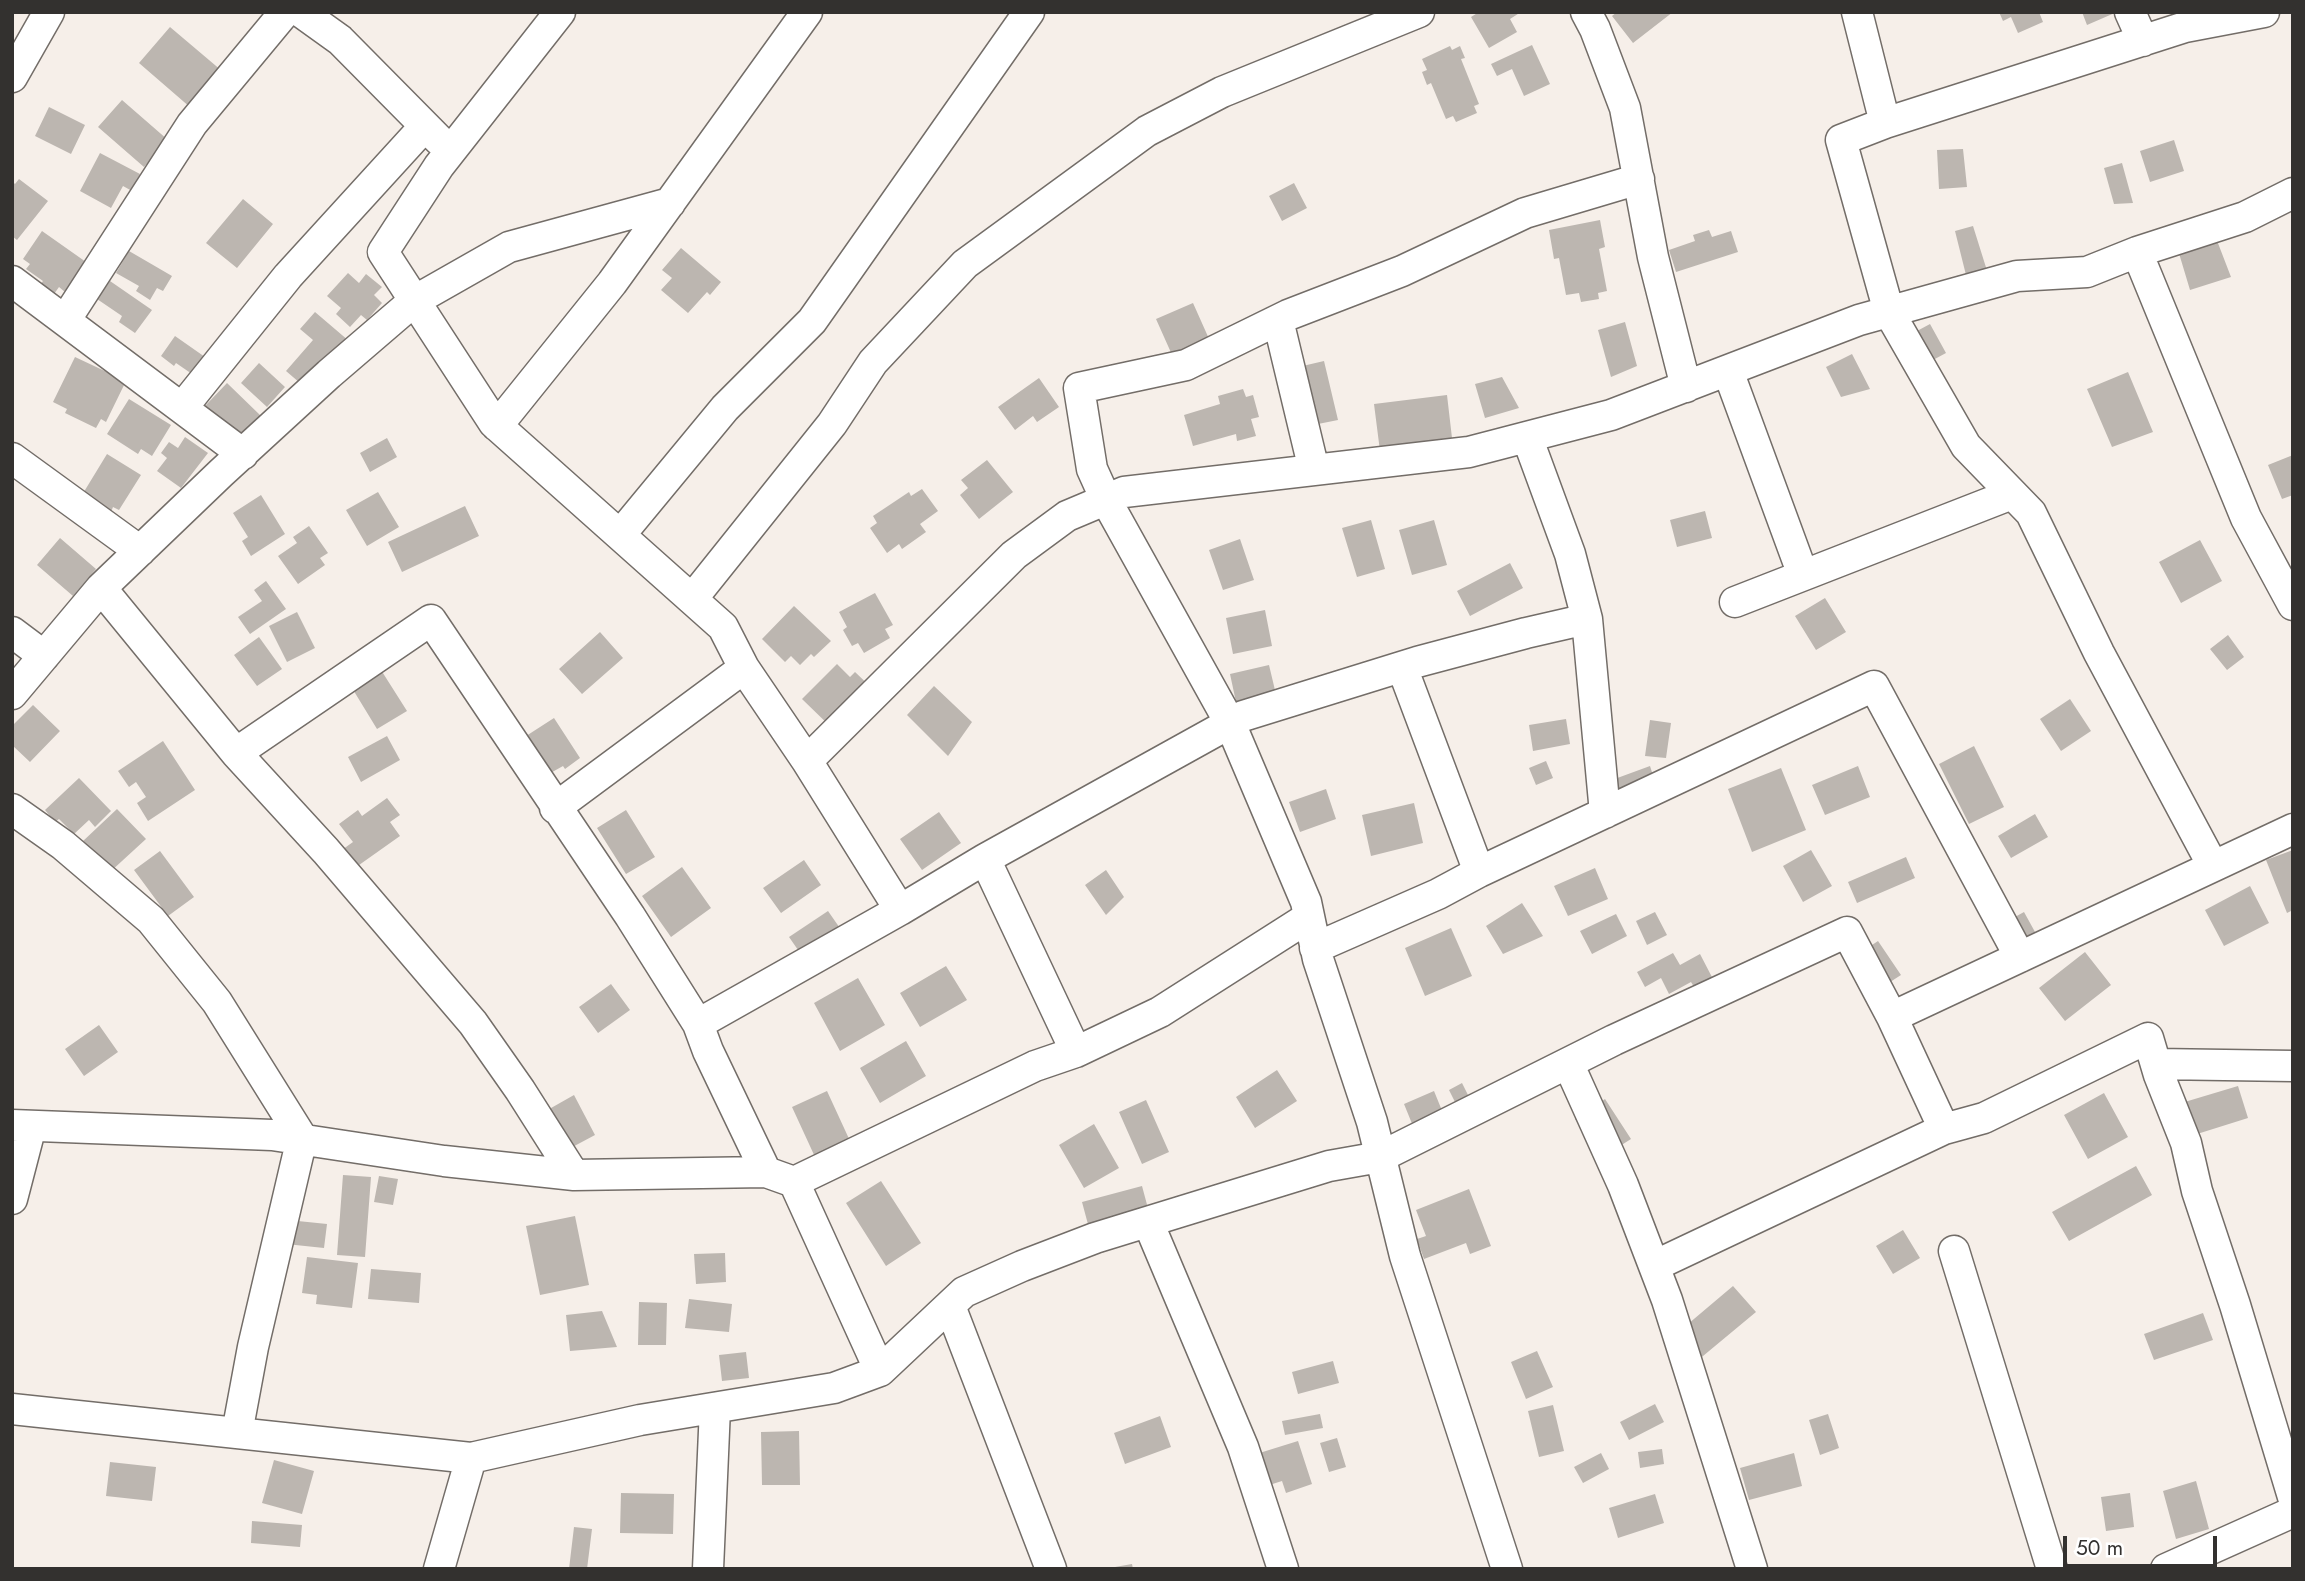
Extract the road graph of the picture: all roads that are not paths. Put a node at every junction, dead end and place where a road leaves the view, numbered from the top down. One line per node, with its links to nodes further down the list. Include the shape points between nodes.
1 (49, 12): 13 (street)
2 (285, 12): 24 (street, via 192,124)
3 (301, 12): 15 (street, via 340,40)
4 (807, 12): 19 (street)
5 (1029, 12): 36 (street, via 812,321 725,408)
6 (1419, 12): 40 (street, via 1222,92 1147,131 965,264 873,362 832,424)
7 (1586, 12): 17 (street, via 1625,108)
8 (1857, 12): 14 (street)
9 (2130, 12): 12 (street)
10 (2264, 12): 12 (street, via 2185,27)
11 (556, 14): 16 (street)
12 (2143, 41): 14 (street)
13 (12, 77)
14 (1885, 123): 23 (street, via 1841,139)
15 (424, 127): 16 (street); 28 (street, via 288,276)
16 (451, 151): 22 (street, via 383,252)
17 (1639, 179): 25 (street, via 1525,213 1402,271); 27 (street, via 1653,257)
18 (2293, 193): 20 (street, via 2245,217)
19 (670, 203): 22 (street, via 509,247); 29 (street)
20 (2137, 252): 23 (street, via 2087,272 2017,276); 42 (street, via 2246,518)
21 (12, 281): 24 (street)
22 (414, 301): 29 (street); 31 (street)
23 (1889, 312): 26 (street); 34 (street, via 1966,446)
24 (66, 319): 28 (street)
25 (1278, 320): 33 (street); 35 (street, via 1185,365 1079,388 1092,469)
26 (1728, 371): 27 (street); 38 (street)
27 (1686, 387): 30 (street, via 1611,415)
28 (182, 408): 31 (street)
29 (497, 426): 36 (street)
30 (1527, 437): 33 (street, via 1469,452); 43 (street, via 1570,554)
31 (243, 454): 37 (street)
32 (12, 458): 37 (street)
33 (1314, 470): 35 (street, via 1124,492)
34 (2012, 494): 38 (street); 57 (street, via 2031,513 2099,653)
35 (1106, 500): 49 (street); 51 (street, via 1067,516 1014,555)
36 (620, 536): 40 (street)
37 (140, 551): 39 (street)
38 (1803, 575): 41 (street)
39 (101, 588): 45 (street); 50 (street)
40 (692, 599): 47 (street, via 723,627)
41 (1735, 602)
42 (2293, 605)
43 (1587, 619): 46 (street); 54 (street)
44 (12, 632): 45 (street)
45 (44, 656): 48 (street)
46 (1402, 667): 49 (street); 58 (street)
47 (744, 668): 51 (street); 52 (street)
48 (12, 694)
49 (1230, 723): 56 (street); 60 (street)
50 (236, 752): 52 (street, via 431,620); 73 (street, via 473,1023)
51 (807, 761): 59 (street)
52 (555, 808): 64 (street)
53 (12, 809): 71 (street, via 63,845 151,920 217,1002)
54 (1605, 813): 58 (street); 62 (street, via 1874,686)
55 (2293, 829): 57 (street)
56 (985, 859): 59 (street); 65 (street)
57 (2213, 866): 62 (street)
58 (1479, 872): 61 (street)
59 (900, 910): 64 (street)
60 (1309, 918): 61 (street); 65 (street, via 1160,1012)
61 (1315, 948): 72 (street)
62 (2020, 957): 63 (street)
63 (1892, 1017): 66 (street, via 1847,932); 70 (street)
64 (698, 1024): 74 (street, via 708,1051)
65 (1076, 1052): 74 (street)
66 (1568, 1063): 72 (street); 78 (street)
67 (2156, 1064): 68 (street); 70 (street, via 2148,1038 1984,1118); 85 (street, via 2186,1143)
68 (2293, 1066)
69 (21, 1126): 71 (street); 75 (street)
70 (1944, 1129): 78 (street)
71 (302, 1138): 73 (street, via 444,1161); 83 (street)
72 (1380, 1157): 76 (street, via 1329,1166); 91 (street, via 1405,1256)
73 (573, 1175): 74 (street)
74 (780, 1177): 80 (street)
75 (12, 1199)
76 (1148, 1222): 79 (street, via 1022,1266 964,1292); 90 (street, via 1243,1447)
77 (1954, 1251): 93 (street)
78 (1654, 1266): 92 (street)
79 (950, 1306): 80 (street); 89 (street)
80 (880, 1371): 81 (street, via 834,1388)
81 (715, 1408): 84 (street); 88 (street)
82 (12, 1409): 83 (street)
83 (237, 1433): 84 (street)
84 (471, 1458): 87 (street)
85 (2293, 1497)
86 (2293, 1512): 94 (street)
87 (439, 1569)
88 (708, 1569)
89 (1051, 1569)
90 (1283, 1569)
91 (1507, 1569)
92 (1752, 1569)
93 (2052, 1569)
94 (2166, 1569)

